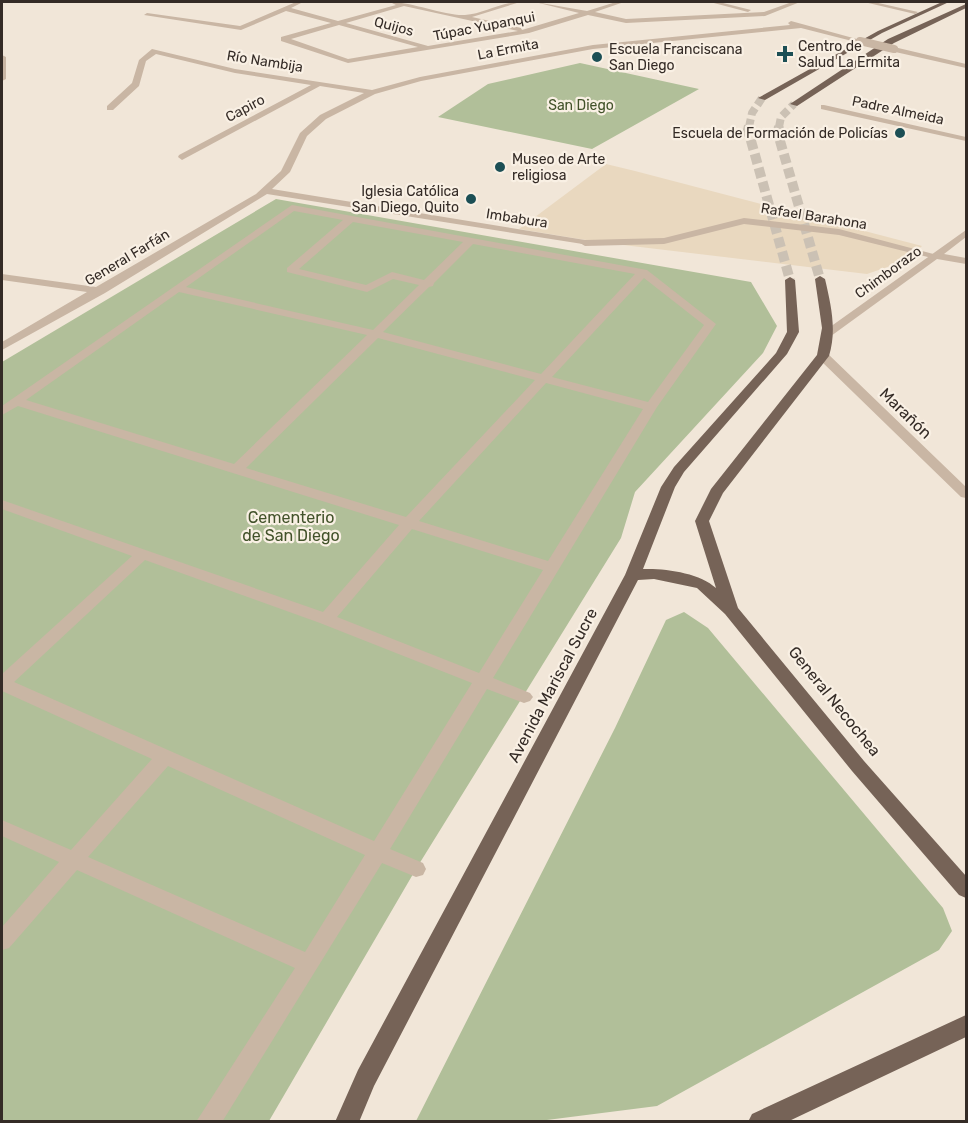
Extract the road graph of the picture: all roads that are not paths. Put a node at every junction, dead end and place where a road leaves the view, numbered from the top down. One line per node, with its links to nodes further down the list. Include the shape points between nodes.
1 (300, 2): 13 (street)
2 (393, 2): 11 (street)
3 (413, 2): 11 (street)
4 (517, 2): 18 (street)
5 (538, 2): 14 (street)
6 (621, 2): 14 (street, Túpac Yupanqui)
7 (713, 2): 16 (street)
8 (797, 2): 16 (street)
9 (867, 2): 15 (street)
10 (946, 2): 28 (main road, via 880,32)
11 (404, 4): 18 (street); 19 (street)
12 (966, 6): 29 (main road, via 891,41)
13 (283, 8): 17 (street, via 241,28); 19 (street, Quijos)
14 (586, 12): 16 (street, via 626,21); 21 (street, Túpac Yupanqui)
15 (915, 12)
16 (765, 14): 20 (street)
17 (147, 15)
18 (463, 18): 21 (street)
19 (339, 23): 22 (street, Quijos); 22 (street, Túpac Yupanqui, via 284,39 348,61)
20 (799, 26): 24 (street, bridge); 27 (street, La Ermita, via 593,47 420,79)
21 (529, 32): 22 (street, Túpac Yupanqui)
22 (429, 48)
23 (2, 57): 25 (street)
24 (966, 66)
25 (2, 79)
26 (320, 83): 27 (street, Río Nambija); 31 (street, Río Nambija, via 235,71 155,51 143,60 136,84); 33 (street, Capiro)
27 (372, 92): 34 (street, La Ermita, via 323,117 303,135 285,172)
28 (762, 98)
29 (794, 104)
30 (824, 107): 32 (street, Padre Almeida)
31 (110, 108)
32 (966, 139)
33 (182, 157)
34 (267, 191): 38 (street, Imbabura); 47 (street, General Farfán)
35 (351, 219): 37 (street); 45 (street, via 291,270 367,289 392,275); 46 (street, via 292,208)
36 (966, 233): 39 (street, Chimborazo)
37 (471, 240): 41 (street); 45 (street)
38 (585, 243): 39 (street, Rafael Barahona, via 664,241 744,221 839,232)
39 (936, 256): 40 (street, Rafael Barahona); 49 (street, Chimborazo)
40 (966, 261)
41 (643, 272): 52 (street); 54 (street, via 710,324)
42 (2, 277): 47 (street)
43 (820, 279): 49 (main road)
44 (790, 280): 62 (main road, Avenida Mariscal Sucre, via 794,332 679,470 668,487)
45 (429, 284): 48 (street)
46 (177, 288): 48 (street); 53 (street)
47 (101, 291): 50 (street, General Farfán)
48 (376, 334): 52 (street); 56 (street)
49 (827, 334): 51 (main road)
50 (2, 347)
51 (823, 356): 57 (street, Marañón); 63 (main road, General Necochea, via 716,492 702,521)
52 (542, 380): 54 (street); 59 (street)
53 (15, 401): 55 (street); 56 (street)
54 (651, 407): 61 (street)
55 (2, 411)
56 (236, 470): 59 (street)
57 (966, 494)
58 (2, 504): 60 (street)
59 (409, 523): 61 (street); 64 (street)
60 (143, 554): 64 (street); 66 (street)
61 (550, 567): 65 (street)
62 (633, 575): 63 (main road, via 654,574 702,584); 78 (main road, Avenida Mariscal Sucre, via 366,1078)
63 (731, 610): 73 (main road, General Necochea, via 858,766)
64 (326, 619): 65 (street)
65 (481, 680): 67 (street); 70 (street)
66 (2, 684): 68 (street)
67 (524, 697)
68 (165, 757): 70 (street); 71 (street)
69 (2, 828): 71 (street)
70 (377, 851): 72 (street); 75 (street)
71 (74, 860): 74 (street); 75 (street)
72 (416, 868)
73 (966, 889)
74 (2, 941)
75 (309, 964): 77 (street)
76 (966, 1026): 79 (main road)
77 (208, 1122)
78 (347, 1122)
79 (760, 1122)

